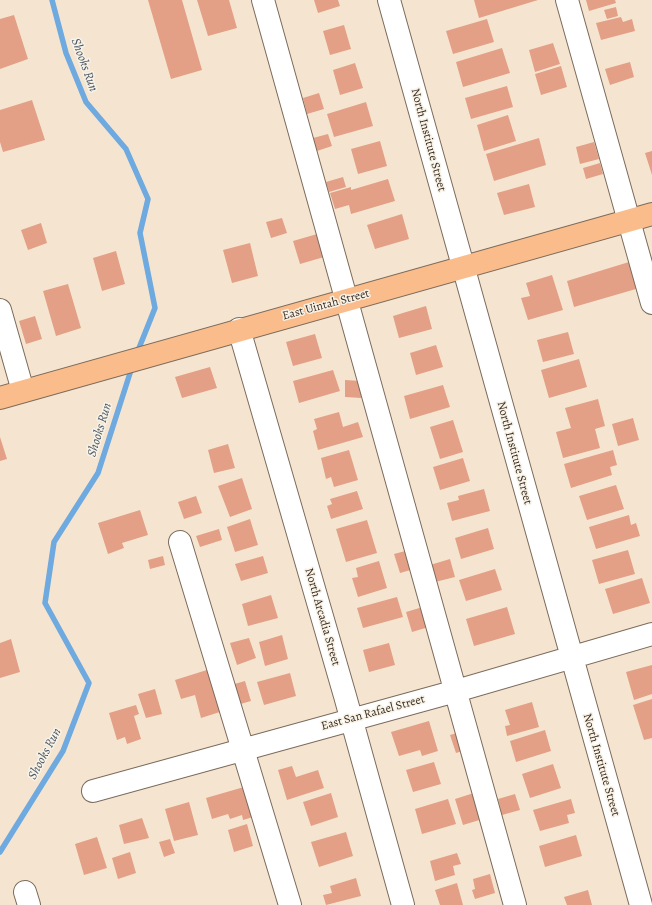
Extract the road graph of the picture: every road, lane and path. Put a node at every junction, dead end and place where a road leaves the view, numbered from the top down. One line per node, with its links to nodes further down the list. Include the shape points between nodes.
1 (263, 0): 7 (street)
2 (389, 0): 6 (street, North Institute Street)
3 (567, 0): 5 (street)
4 (652, 214): 5 (main road, East Uintah Street)
5 (629, 220): 6 (main road, East Uintah Street); 8 (street)
6 (463, 268): 7 (main road, East Uintah Street); 15 (street, North Institute Street)
7 (345, 300): 10 (main road, East Uintah Street); 16 (street)
8 (652, 302)
9 (0, 310): 11 (street)
10 (239, 329): 11 (main road, East Uintah Street); 17 (street, North Arcadia Street)
11 (27, 390): 12 (main road, East Uintah Street)
12 (0, 398)
13 (180, 542): 18 (street)
14 (652, 634): 15 (street, East San Rafael Street)
15 (571, 656): 16 (street, East San Rafael Street); 23 (street, North Institute Street)
16 (456, 691): 17 (street, East San Rafael Street); 22 (street)
17 (352, 719): 18 (street, East San Rafael Street); 21 (street, North Arcadia Street)
18 (242, 750): 19 (street, East San Rafael Street); 20 (street)
19 (93, 791)
20 (290, 905)
21 (403, 905)
22 (515, 905)
23 (641, 905)

